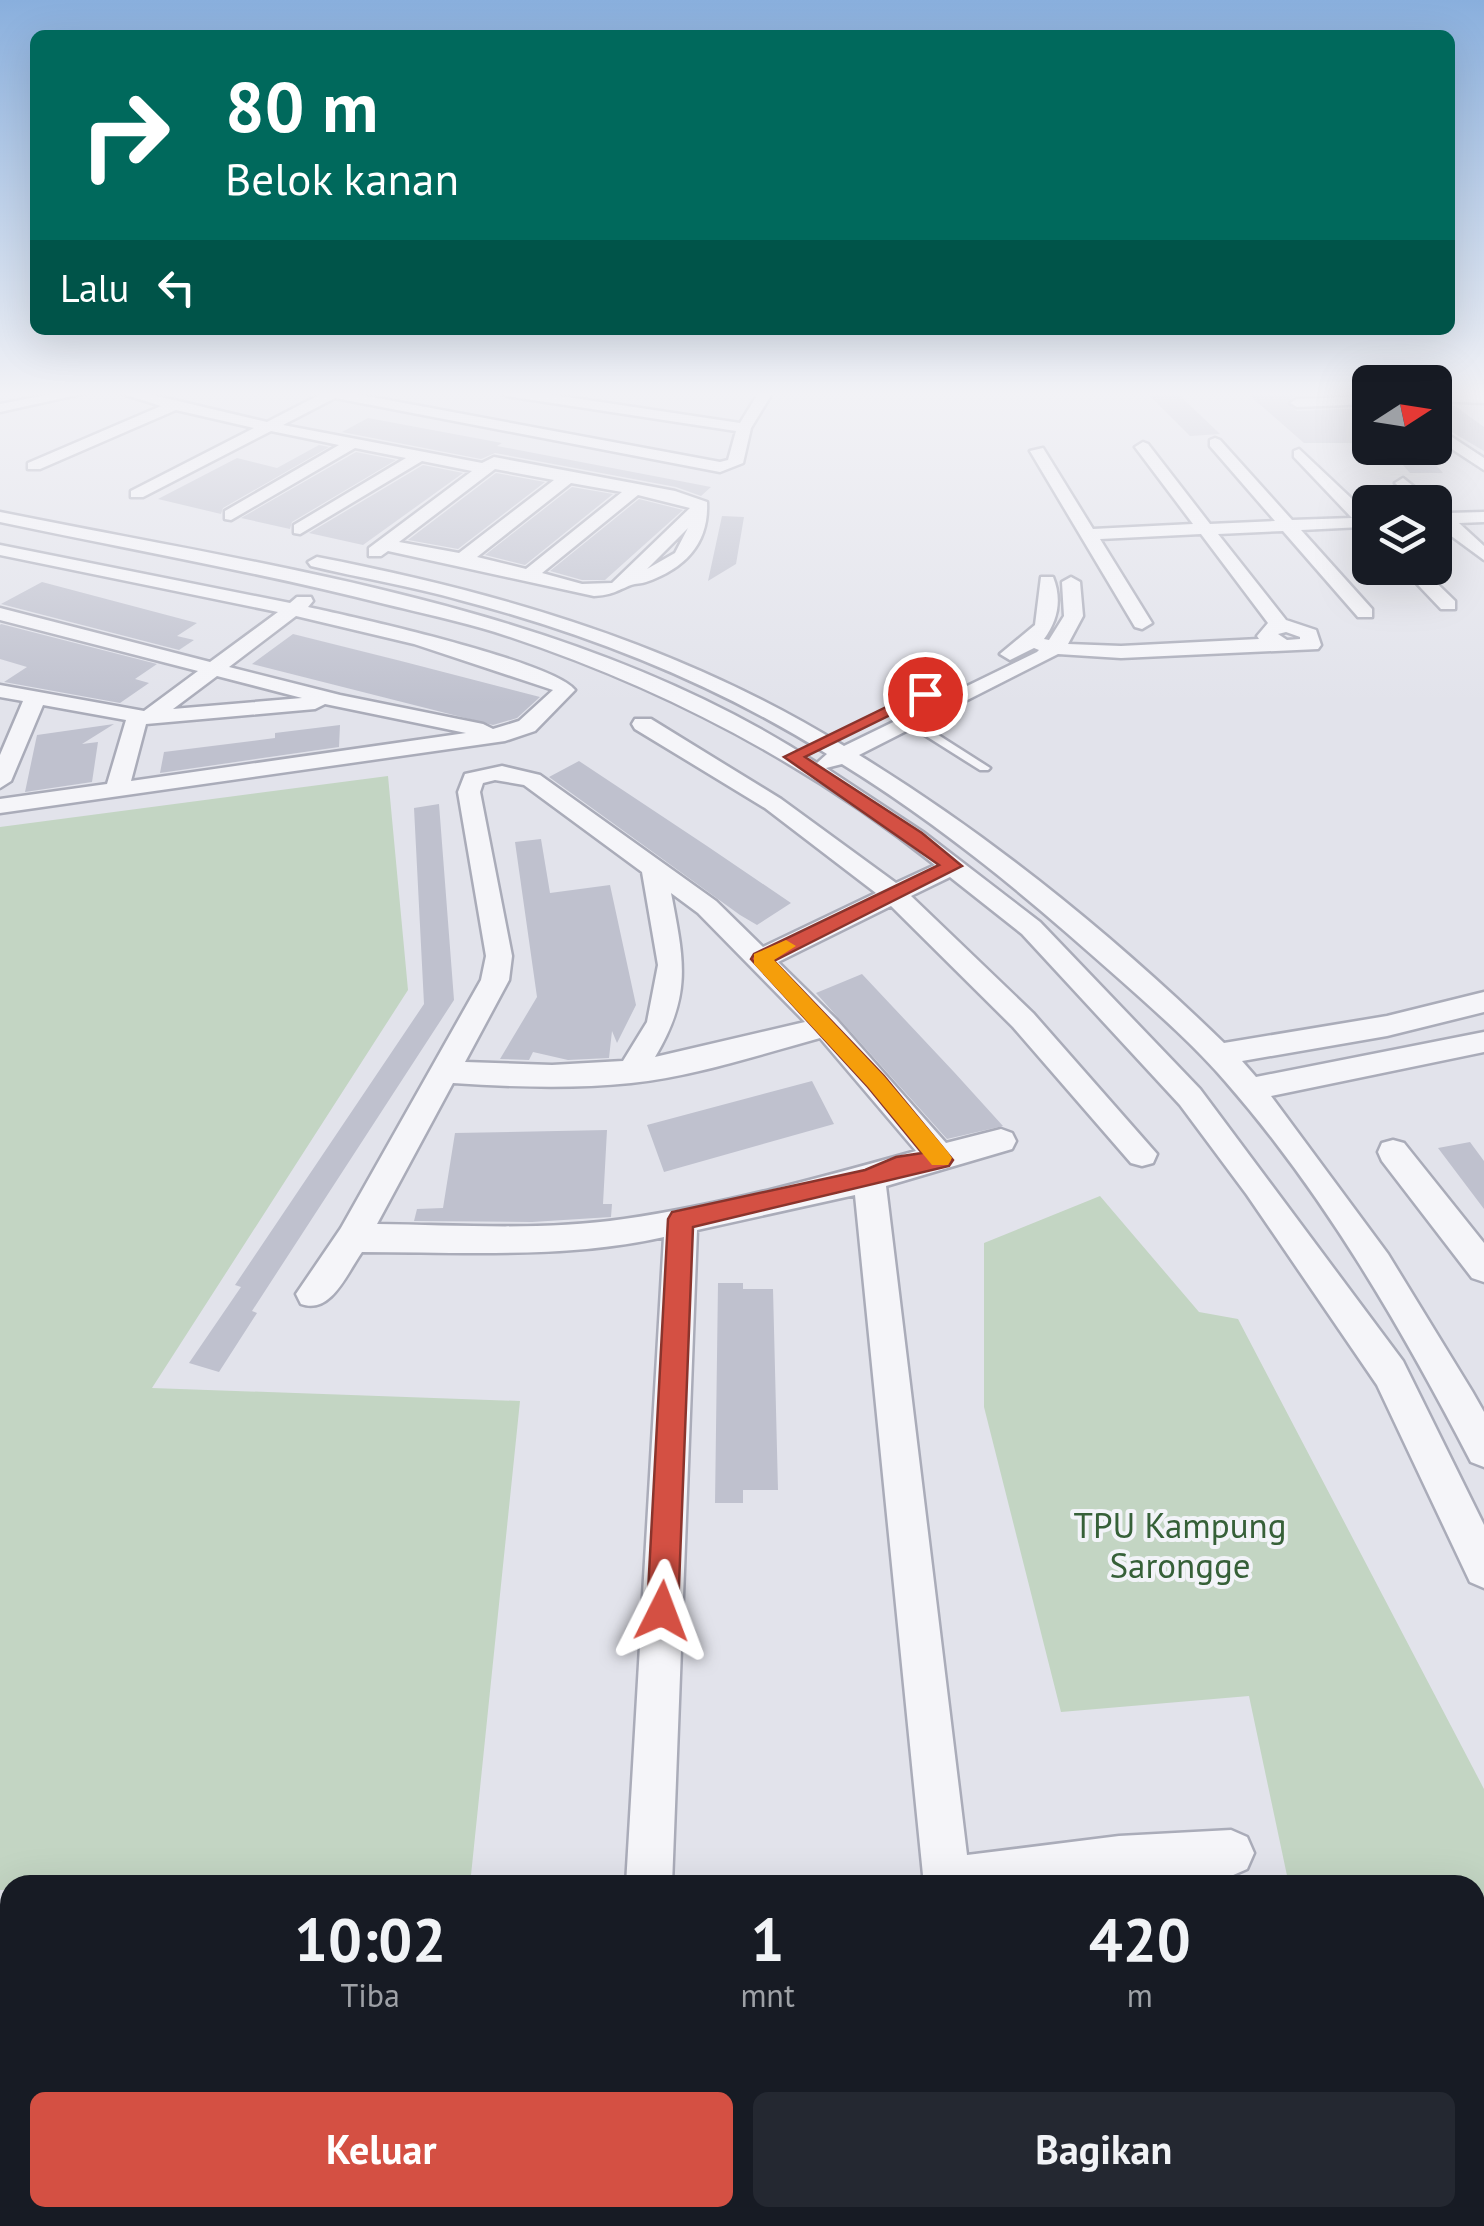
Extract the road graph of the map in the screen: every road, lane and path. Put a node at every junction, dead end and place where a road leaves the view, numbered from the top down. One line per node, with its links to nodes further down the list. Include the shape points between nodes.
1 (264, 496): 11 (street)
2 (355, 496): 19 (street)
3 (450, 496): 24 (street, via 379,550)
4 (545, 496): 24 (street)
5 (627, 496): 27 (street)
6 (664, 496): 27 (street, via 701,506 698,531 684,556 618,588 590,591)
7 (1065, 496): 20 (street)
8 (1181, 496): 18 (street)
9 (1262, 496): 16 (street)
10 (0, 498): 25 (street)
11 (231, 515)
12 (1452, 516): 14 (street)
13 (0, 517): 30 (street)
14 (1484, 517)
15 (1352, 524): 16 (street)
16 (1288, 526): 18 (street); 35 (street)
17 (1452, 528): 22 (street)
18 (1206, 529): 20 (street); 39 (street)
19 (300, 530)
20 (1088, 534): 38 (street)
21 (0, 550): 23 (street)
22 (1484, 555)
23 (30, 556): 26 (street); 33 (street)
24 (462, 560): 27 (street)
25 (352, 568): 30 (street); 50 (street, via 615,641 715,684)
26 (0, 574)
27 (529, 574)
28 (1048, 581): 34 (street)
29 (1071, 582): 37 (street)
30 (327, 584): 33 (street); 51 (street, via 499,627 594,660 692,702)
31 (1428, 585): 32 (street)
32 (1448, 605)
33 (293, 608): 42 (street); 49 (street, via 563,686 562,696 527,726)
34 (1052, 613): 37 (street); 40 (street)
35 (1365, 613)
36 (0, 614): 42 (street)
37 (1089, 623): 39 (street, via 1146,638); 41 (street)
38 (1142, 624)
39 (1274, 634): 41 (street)
40 (1030, 641): 41 (street); 46 (street)
41 (1053, 648): 46 (street)
42 (210, 669): 45 (street); 47 (street)
43 (0, 691): 44 (street)
44 (35, 698): 47 (street); 53 (street)
45 (339, 701): 47 (street); 49 (street)
46 (901, 716): 50 (street); 52 (lane)
47 (142, 719): 54 (street)
48 (643, 724): 58 (street)
49 (505, 734): 54 (street)
50 (832, 749): 51 (street); 64 (street, via 1053,905)
51 (803, 763): 56 (street)
52 (984, 768)
53 (0, 781)
54 (117, 789): 55 (street)
55 (0, 806)
56 (952, 866): 58 (street); 74 (street, via 1031,928 1190,1096)
57 (654, 869): 59 (street); 65 (street, via 532,780 500,771 470,782 499,967); 66 (street, via 671,965 660,1023)
58 (894, 894): 59 (street); 70 (street, via 995,989)
59 (761, 959): 62 (street)
60 (1484, 1002): 61 (street)
61 (1438, 1014): 63 (street); 64 (street)
62 (826, 1026): 66 (street); 71 (street)
63 (1475, 1044): 67 (street)
64 (1216, 1055): 67 (street)
65 (442, 1070): 66 (street, via 544,1079); 76 (street)
66 (630, 1072)
67 (1249, 1089): 72 (street)
68 (1001, 1140): 71 (street)
69 (1393, 1152): 77 (street)
70 (1142, 1154)
71 (941, 1160): 73 (street, via 896,1166)
72 (1310, 1170): 74 (street); 79 (street, via 1442,1368)
73 (869, 1178): 75 (street); 83 (street)
74 (1258, 1186): 80 (street, via 1390,1373)
75 (681, 1219): 76 (street, via 602,1234 505,1240); 82 (street)
76 (353, 1238): 78 (street)
77 (1484, 1268)
78 (313, 1294)
79 (1484, 1450)
80 (1484, 1568)
81 (1231, 1853): 84 (street)
82 (649, 1875)
83 (946, 1875)
84 (1004, 1875)

